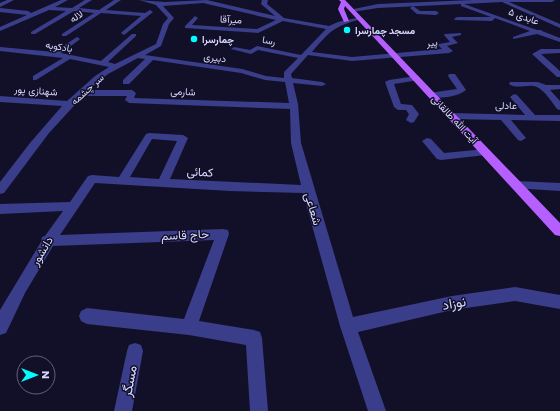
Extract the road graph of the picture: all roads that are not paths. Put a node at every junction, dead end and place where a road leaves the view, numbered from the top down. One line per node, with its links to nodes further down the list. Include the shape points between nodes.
1 (11, 0): 17 (street)
2 (54, 0): 27 (street)
3 (65, 0): 22 (street)
4 (89, 0): 24 (street)
5 (118, 0): 25 (street, لاله)
6 (142, 0): 16 (street)
7 (186, 0): 12 (street); 16 (street)
8 (265, 0): 30 (street, via 264,4)
9 (505, 0): 10 (street); 14 (street); 37 (street)
10 (547, 0): 11 (street); 21 (street)
11 (552, 0)
12 (204, 1): 30 (street)
13 (342, 1): 18 (main road, آیت الله طالقانی); 36 (main road)
14 (471, 1): 15 (street)
15 (455, 2): 19 (street); 32 (street, عابدی ۵)
16 (155, 3): 28 (street); 53 (street, سر چشمه, via 171,18 166,24 159,45)
17 (0, 4)
18 (351, 5): 20 (street); 33 (main road, آیت الله طالقانی)
19 (409, 5): 20 (street); 26 (street, via 419,13)
20 (389, 6)
21 (558, 7)
22 (48, 8): 24 (street); 27 (street, via 38,13)
23 (0, 10): 27 (street)
24 (72, 10): 25 (street); 41 (street)
25 (100, 12): 28 (street); 44 (street, لاله)
26 (436, 13)
27 (27, 14): 35 (street)
28 (147, 15): 39 (street)
29 (195, 18): 30 (street, میرآقا, via 188,27 258,31)
30 (282, 19): 36 (street)
31 (457, 19): 32 (street)
32 (500, 19): 40 (street, عابدی ۵)
33 (360, 20): 36 (street); 54 (main road, آیت الله طالقانی)
34 (0, 21): 35 (street)
35 (13, 23): 38 (street)
36 (339, 24): 52 (street)
37 (559, 25): 40 (street)
38 (0, 29)
39 (124, 32)
40 (538, 32): 45 (street); 47 (street, عابدی ۵)
41 (34, 33)
42 (134, 34): 57 (street)
43 (459, 34): 54 (street, پیر, via 447,36 455,43 441,45 449,51)
44 (64, 35)
45 (515, 38)
46 (77, 39): 51 (street)
47 (560, 40)
48 (234, 48): 52 (street, رسا, via 251,52 257,48)
49 (0, 49): 51 (street, بادکوبه)
50 (560, 51): 59 (street, via 541,51 536,54)
51 (55, 54): 55 (street, بادکوبه)
52 (304, 55): 54 (street, رسا, via 352,59); 64 (street, via 287,74)
53 (138, 56): 56 (street, دبیری); 58 (street, سر چشمه)
54 (395, 56): 62 (main road, آیت الله طالقانی)
55 (69, 57): 57 (street, بادکوبه); 61 (street)
56 (150, 58): 63 (street); 64 (street, دبیری, via 242,71)
57 (103, 63): 58 (street, بادکوبه)
58 (115, 66): 69 (street, سر چشمه)
59 (560, 75)
60 (452, 76): 70 (street, via 462,90)
61 (36, 78)
62 (416, 78): 70 (main road, آیت الله طالقانی); 79 (street, via 389,82 398,107 409,107 414,114)
63 (126, 82)
64 (289, 82): 65 (street, دبیری); 74 (street, شعاعی)
65 (322, 84)
66 (513, 84): 68 (street, via 538,84)
67 (560, 87): 68 (street)
68 (544, 88): 75 (street)
69 (82, 92): 73 (street, سر چشمه); 74 (street, شارمی, via 132,93 129,100)
70 (432, 95): 76 (main road, آیت الله طالقانی)
71 (514, 97): 78 (street)
72 (0, 99): 73 (street, شهنازی پور)
73 (70, 104): 84 (street, سر چشمه)
74 (294, 106): 90 (street, شعاعی, via 296,143)
75 (560, 107)
76 (451, 116): 77 (street, عادلی); 83 (main road, آیت الله طالقانی)
77 (503, 116): 78 (street, عادلی); 81 (street)
78 (532, 117): 80 (street, عادلی)
79 (411, 120)
80 (558, 120)
81 (521, 138)
82 (428, 141): 83 (street, via 440,157)
83 (486, 152): 88 (main road, آیت الله طالقانی)
84 (5, 176): 91 (street, سر چشمه)
85 (92, 179): 86 (street, کمائی); 92 (street, دانشور)
86 (122, 181): 87 (street, کمائی); 87 (street, via 149,136 183,138)
87 (163, 183): 90 (street, کمائی)
88 (517, 185): 89 (street); 94 (main road, آیت الله طالقانی)
89 (560, 187)
90 (308, 189): 99 (street, شعاعی)
91 (0, 190)
92 (72, 206): 93 (street); 95 (street, دانشور)
93 (0, 209)
94 (560, 231)
95 (47, 242): 98 (street, حاج قاسم, via 223,234); 100 (street, دانشور)
96 (560, 302): 99 (street, نوزاد, via 515,294 452,303)
97 (87, 316): 98 (street)
98 (189, 326): 103 (street, via 254,338)
99 (348, 326): 104 (street, شعاعی)
100 (0, 327)
101 (135, 351): 102 (street, مسگر)
102 (123, 411)
103 (259, 411)
104 (377, 411)

